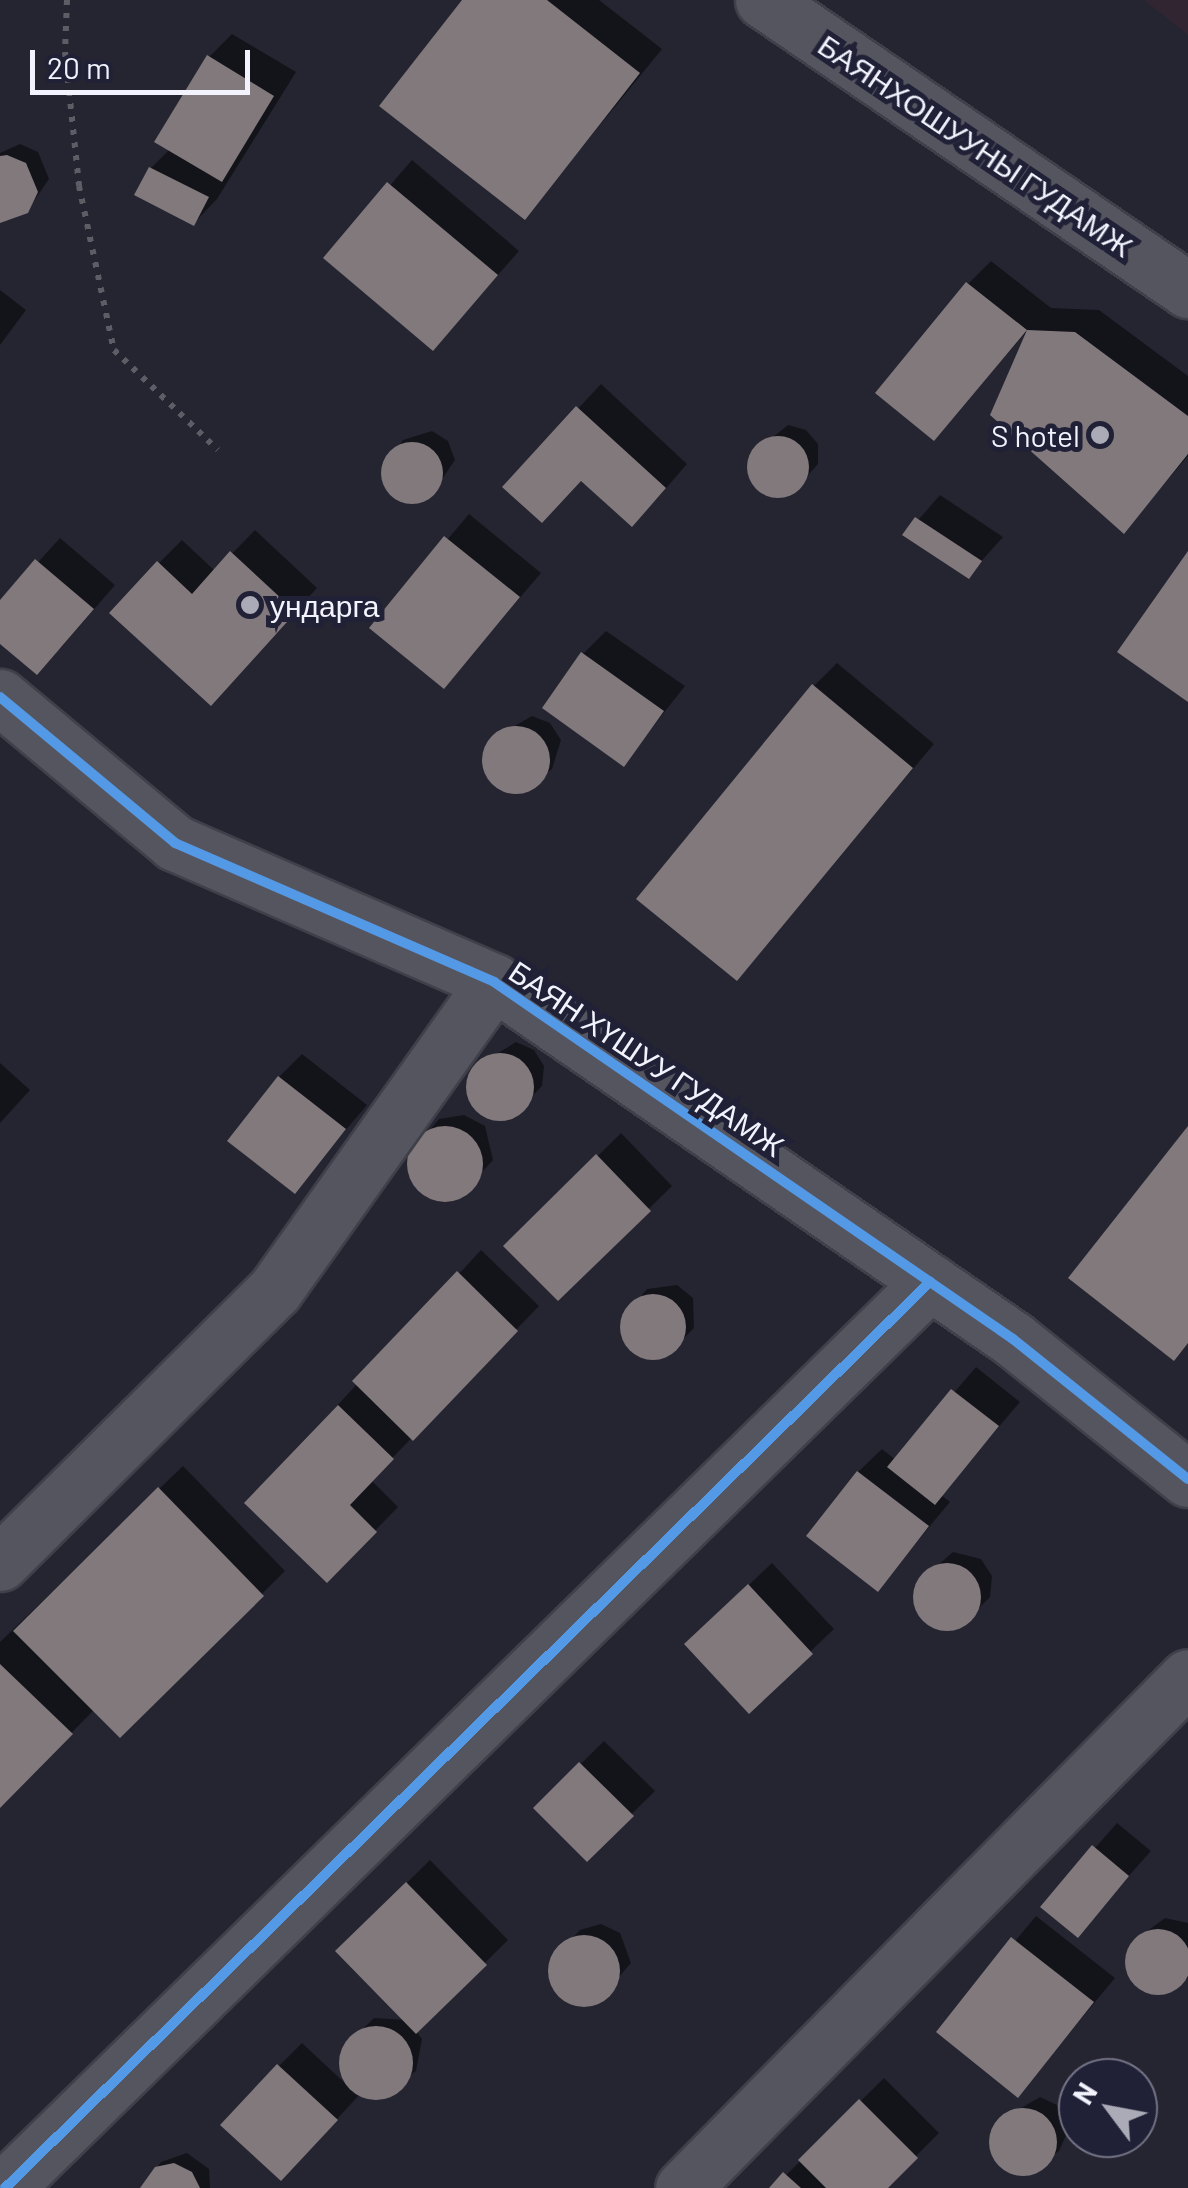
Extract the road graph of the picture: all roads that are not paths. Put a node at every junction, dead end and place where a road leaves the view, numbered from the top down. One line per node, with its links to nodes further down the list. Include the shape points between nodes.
1 (763, 0): 2 (street, БАЯНХОШУУНЫ ГУДАМЖ)
2 (1188, 290)
3 (0, 698): 4 (street, БАЯН ХҮШУУ ГУДАМЖ, via 176,842)
4 (494, 982): 5 (street, БАЯН ХҮШУУ ГУДАМЖ); 7 (street, via 275,1290)
5 (930, 1282): 6 (street, БАЯН ХҮШУУ ГУДАМЖ, via 1013,1338); 9 (street)
6 (1188, 1478)
7 (0, 1563)
8 (1188, 1678): 10 (street)
9 (5, 2188)
10 (683, 2188)

